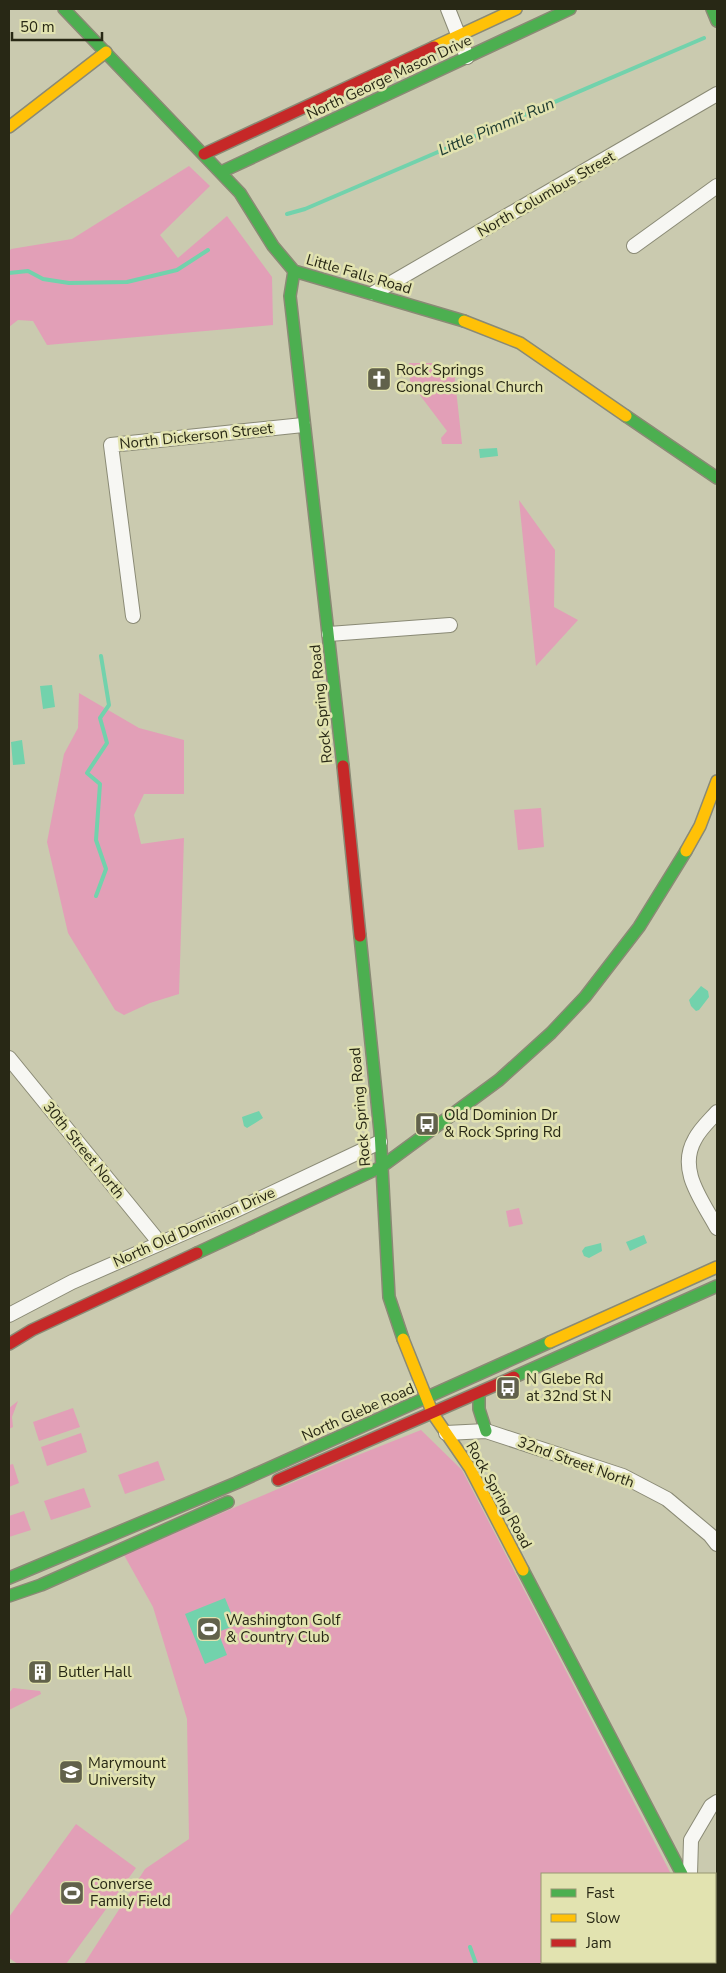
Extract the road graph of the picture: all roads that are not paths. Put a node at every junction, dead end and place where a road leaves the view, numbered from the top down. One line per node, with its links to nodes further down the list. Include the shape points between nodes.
1 (64, 9): 8 (street, Little Falls Road)
2 (448, 9): 7 (street)
3 (516, 9): 7 (street, North George Mason Drive)
4 (570, 9): 9 (street, North George Mason Drive)
5 (712, 9): 6 (street)
6 (717, 21)
7 (458, 36): 9 (street); 12 (street, North George Mason Drive)
8 (106, 52): 11 (street); 12 (street, Little Falls Road)
9 (467, 57): 13 (street, North George Mason Drive)
10 (717, 94): 17 (street, North Columbus Street)
11 (9, 126)
12 (204, 154): 13 (street, Little Falls Road)
13 (221, 172): 16 (street, Little Falls Road, via 240,193 273,246)
14 (717, 186): 15 (street)
15 (634, 246)
16 (294, 271): 17 (street, Little Falls Road); 18 (street, Rock Spring Road, via 290,296)
17 (374, 293): 19 (street, Little Falls Road, via 474,324 520,343)
18 (303, 425): 20 (street, North Dickerson Street, via 111,445); 22 (street, Rock Spring Road)
19 (717, 478)
20 (133, 616)
21 (450, 625): 22 (street)
22 (329, 634): 26 (street, Rock Spring Road)
23 (717, 781): 27 (street, via 701,824 667,885 639,928 585,996 519,1064)
24 (9, 1058): 29 (street, 30th Street North)
25 (717, 1112): 28 (street, via 695,1138 687,1169)
26 (380, 1142): 27 (street, Rock Spring Road); 29 (street, North Old Dominion Drive, via 232,1212)
27 (380, 1167): 33 (street, via 32,1330); 35 (street, Rock Spring Road, via 389,1297)
28 (717, 1228)
29 (159, 1242): 32 (street, North Old Dominion Drive)
30 (717, 1267): 35 (street, North Glebe Road)
31 (717, 1286): 34 (street, North Glebe Road)
32 (9, 1315)
33 (9, 1344)
34 (479, 1393): 36 (street, North Glebe Road); 37 (street, via 479,1409)
35 (427, 1398): 36 (street, Rock Spring Road); 42 (street, North Glebe Road, via 236,1483)
36 (433, 1414): 38 (street, Rock Spring Road); 39 (street, North Glebe Road)
37 (486, 1431): 38 (street, 32nd Street North); 41 (street, 32nd Street North, via 623,1476 668,1499 710,1534)
38 (446, 1433): 46 (street, Rock Spring Road, via 470,1468)
39 (264, 1487)
40 (237, 1498): 43 (street, via 41,1585)
41 (717, 1544)
42 (9, 1578)
43 (9, 1596)
44 (717, 1802): 45 (street, via 711,1806)
45 (691, 1840): 46 (street); 48 (street)
46 (670, 1852): 47 (street, Rock Spring Road)
47 (681, 1873)
48 (690, 1873)

